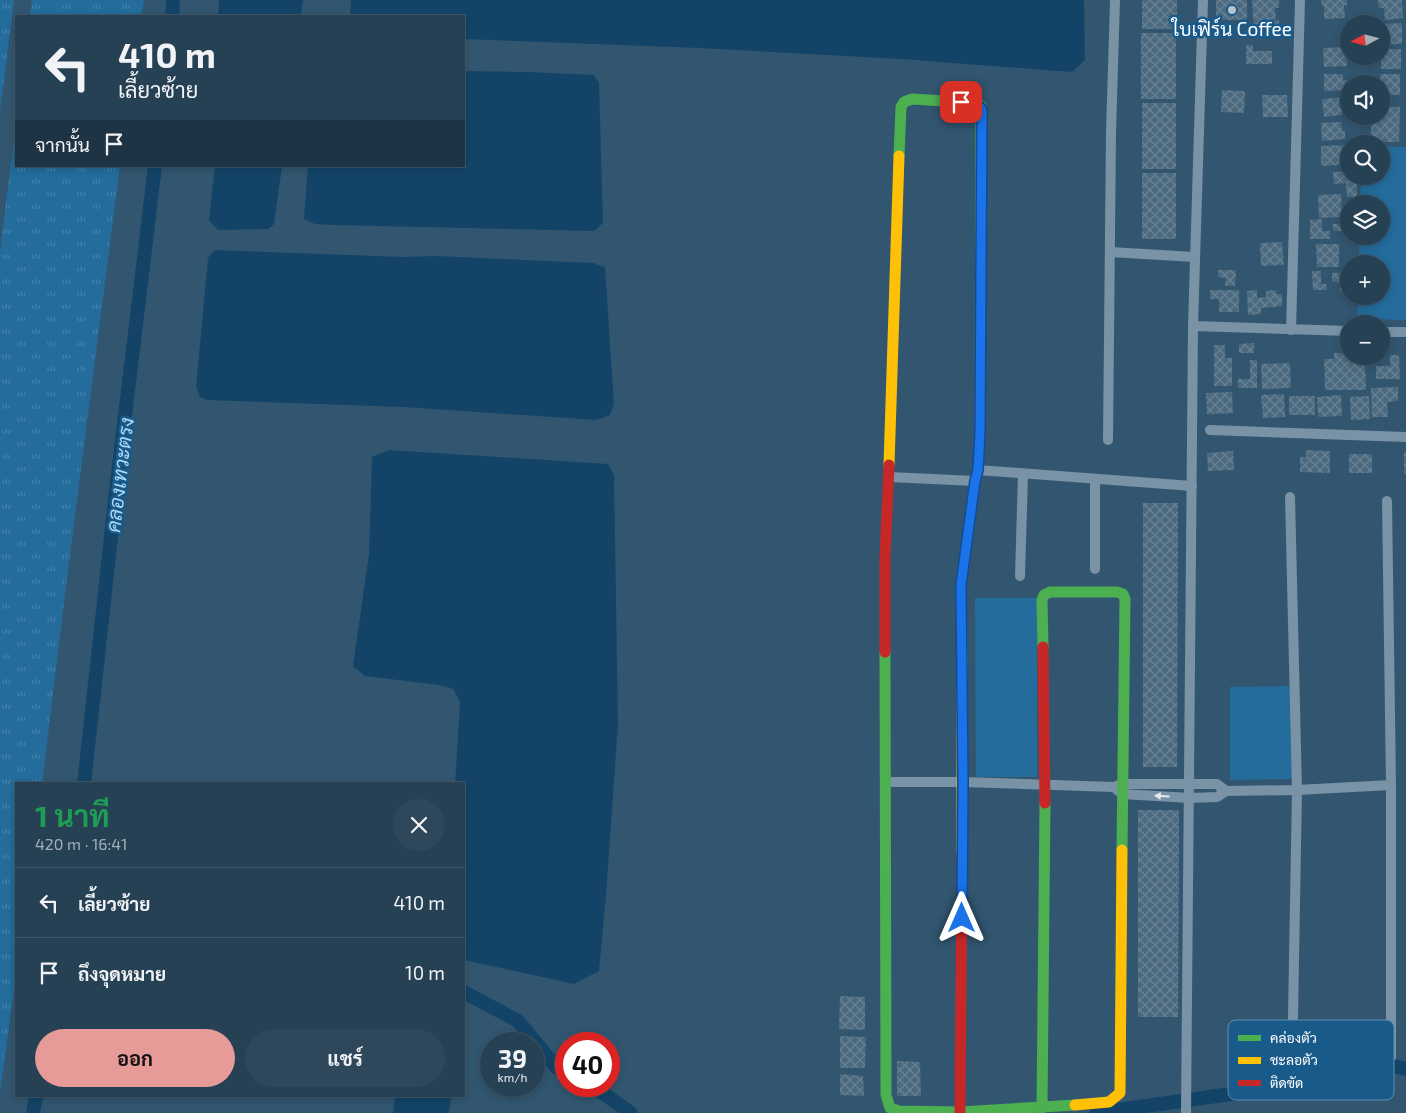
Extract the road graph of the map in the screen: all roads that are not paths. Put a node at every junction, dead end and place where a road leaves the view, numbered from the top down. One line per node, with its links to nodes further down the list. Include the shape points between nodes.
1 (1114, 0): 4 (street)
2 (1203, 0): 5 (street)
3 (1300, 0): 7 (street)
4 (1110, 252): 5 (street); 13 (street)
5 (1195, 257): 6 (street)
6 (1193, 326): 7 (street); 18 (street)
7 (1291, 330): 8 (street)
8 (1340, 331)
9 (1390, 332): 10 (street)
10 (1406, 332)
11 (1210, 430): 12 (street)
12 (1406, 437)
13 (1108, 440)
14 (1023, 474): 15 (street); 17 (street); 22 (street)
15 (976, 476): 16 (street); 16 (street, via 981,396 982,111 977,103 912,99 901,107); 24 (street, via 961,585)
16 (889, 477): 23 (street, via 885,567)
17 (1095, 479): 18 (street); 21 (street)
18 (1192, 486): 25 (street)
19 (1290, 497): 29 (street)
20 (1387, 502): 26 (street)
21 (1095, 569)
22 (1020, 576)
23 (885, 782): 24 (street); 35 (street, via 886,1095 890,1108 899,1111)
24 (963, 782): 27 (street); 35 (street)
25 (1190, 784): 28 (street); 30 (street, via 1217,784); 31 (street)
26 (1391, 785): 29 (street); 33 (street)
27 (1045, 786): 28 (street); 28 (street, via 1044,594 1117,592 1125,599); 34 (street)
28 (1119, 788): 31 (street, one-way to 28); 34 (street, via 1120,1093 1109,1102)
29 (1297, 790): 30 (street); 32 (street)
30 (1226, 791): 31 (street, via 1217,797)
31 (1190, 798): 36 (street)
32 (1293, 1020)
33 (1391, 1020)
34 (1042, 1108): 35 (street)
35 (960, 1112)
36 (1186, 1113)

